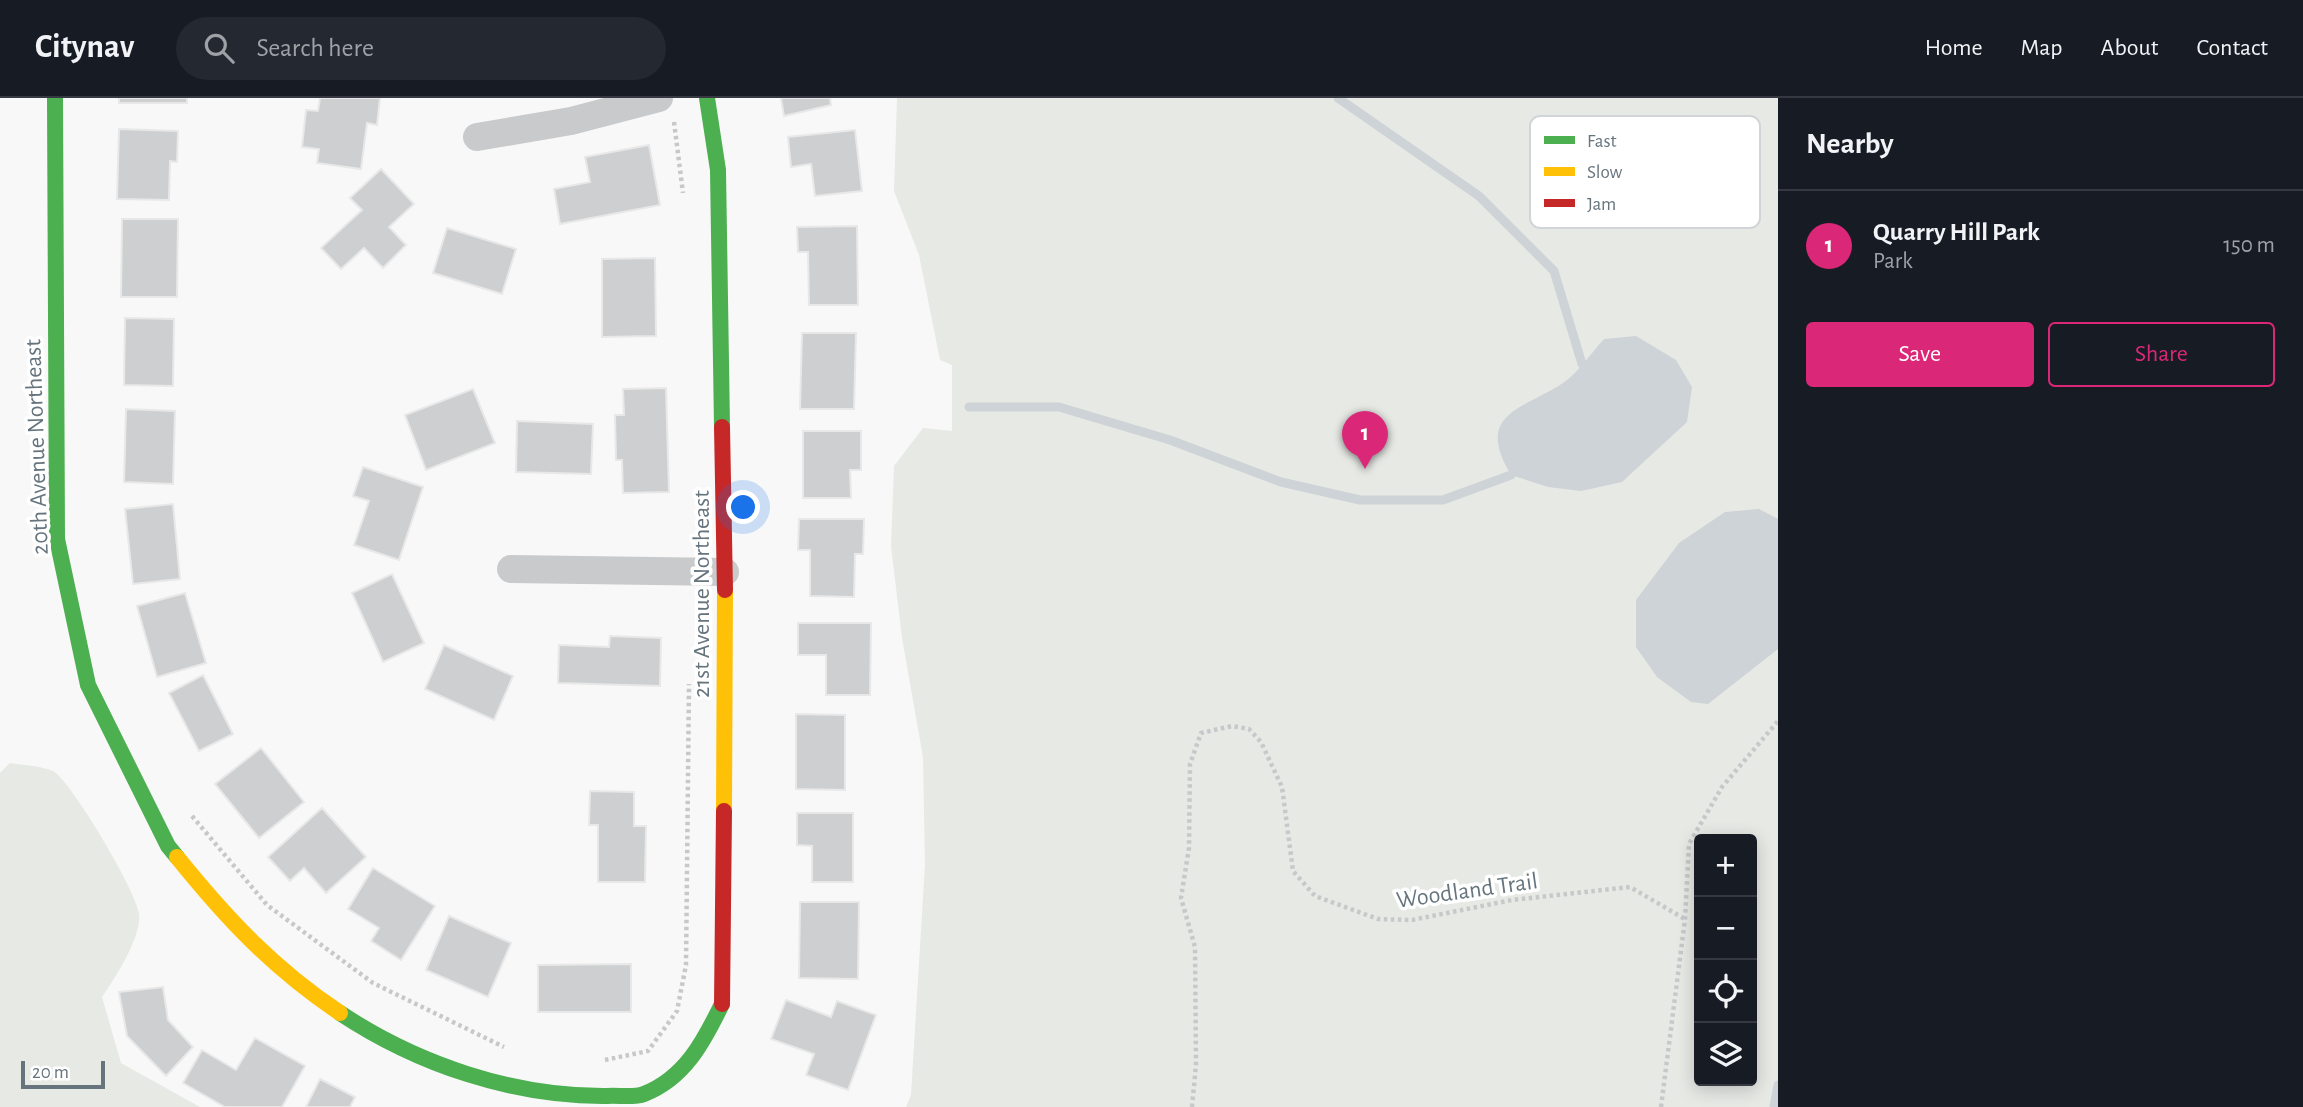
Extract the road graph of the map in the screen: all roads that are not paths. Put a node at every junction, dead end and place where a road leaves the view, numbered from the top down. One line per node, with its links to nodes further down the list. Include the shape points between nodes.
1 (55, 98): 7 (street, 20th Avenue Northeast, via 57,539 88,685 168,846 230,922 309,991 382,1041 456,1070 583,1097 642,1095)
2 (707, 98): 6 (street, 21st Avenue Northeast, via 718,170)
3 (666, 107): 4 (street)
4 (477, 137)
5 (511, 569): 6 (street)
6 (725, 572): 7 (street, 21st Avenue Northeast, via 723,1003 701,1047)
7 (676, 1076)

